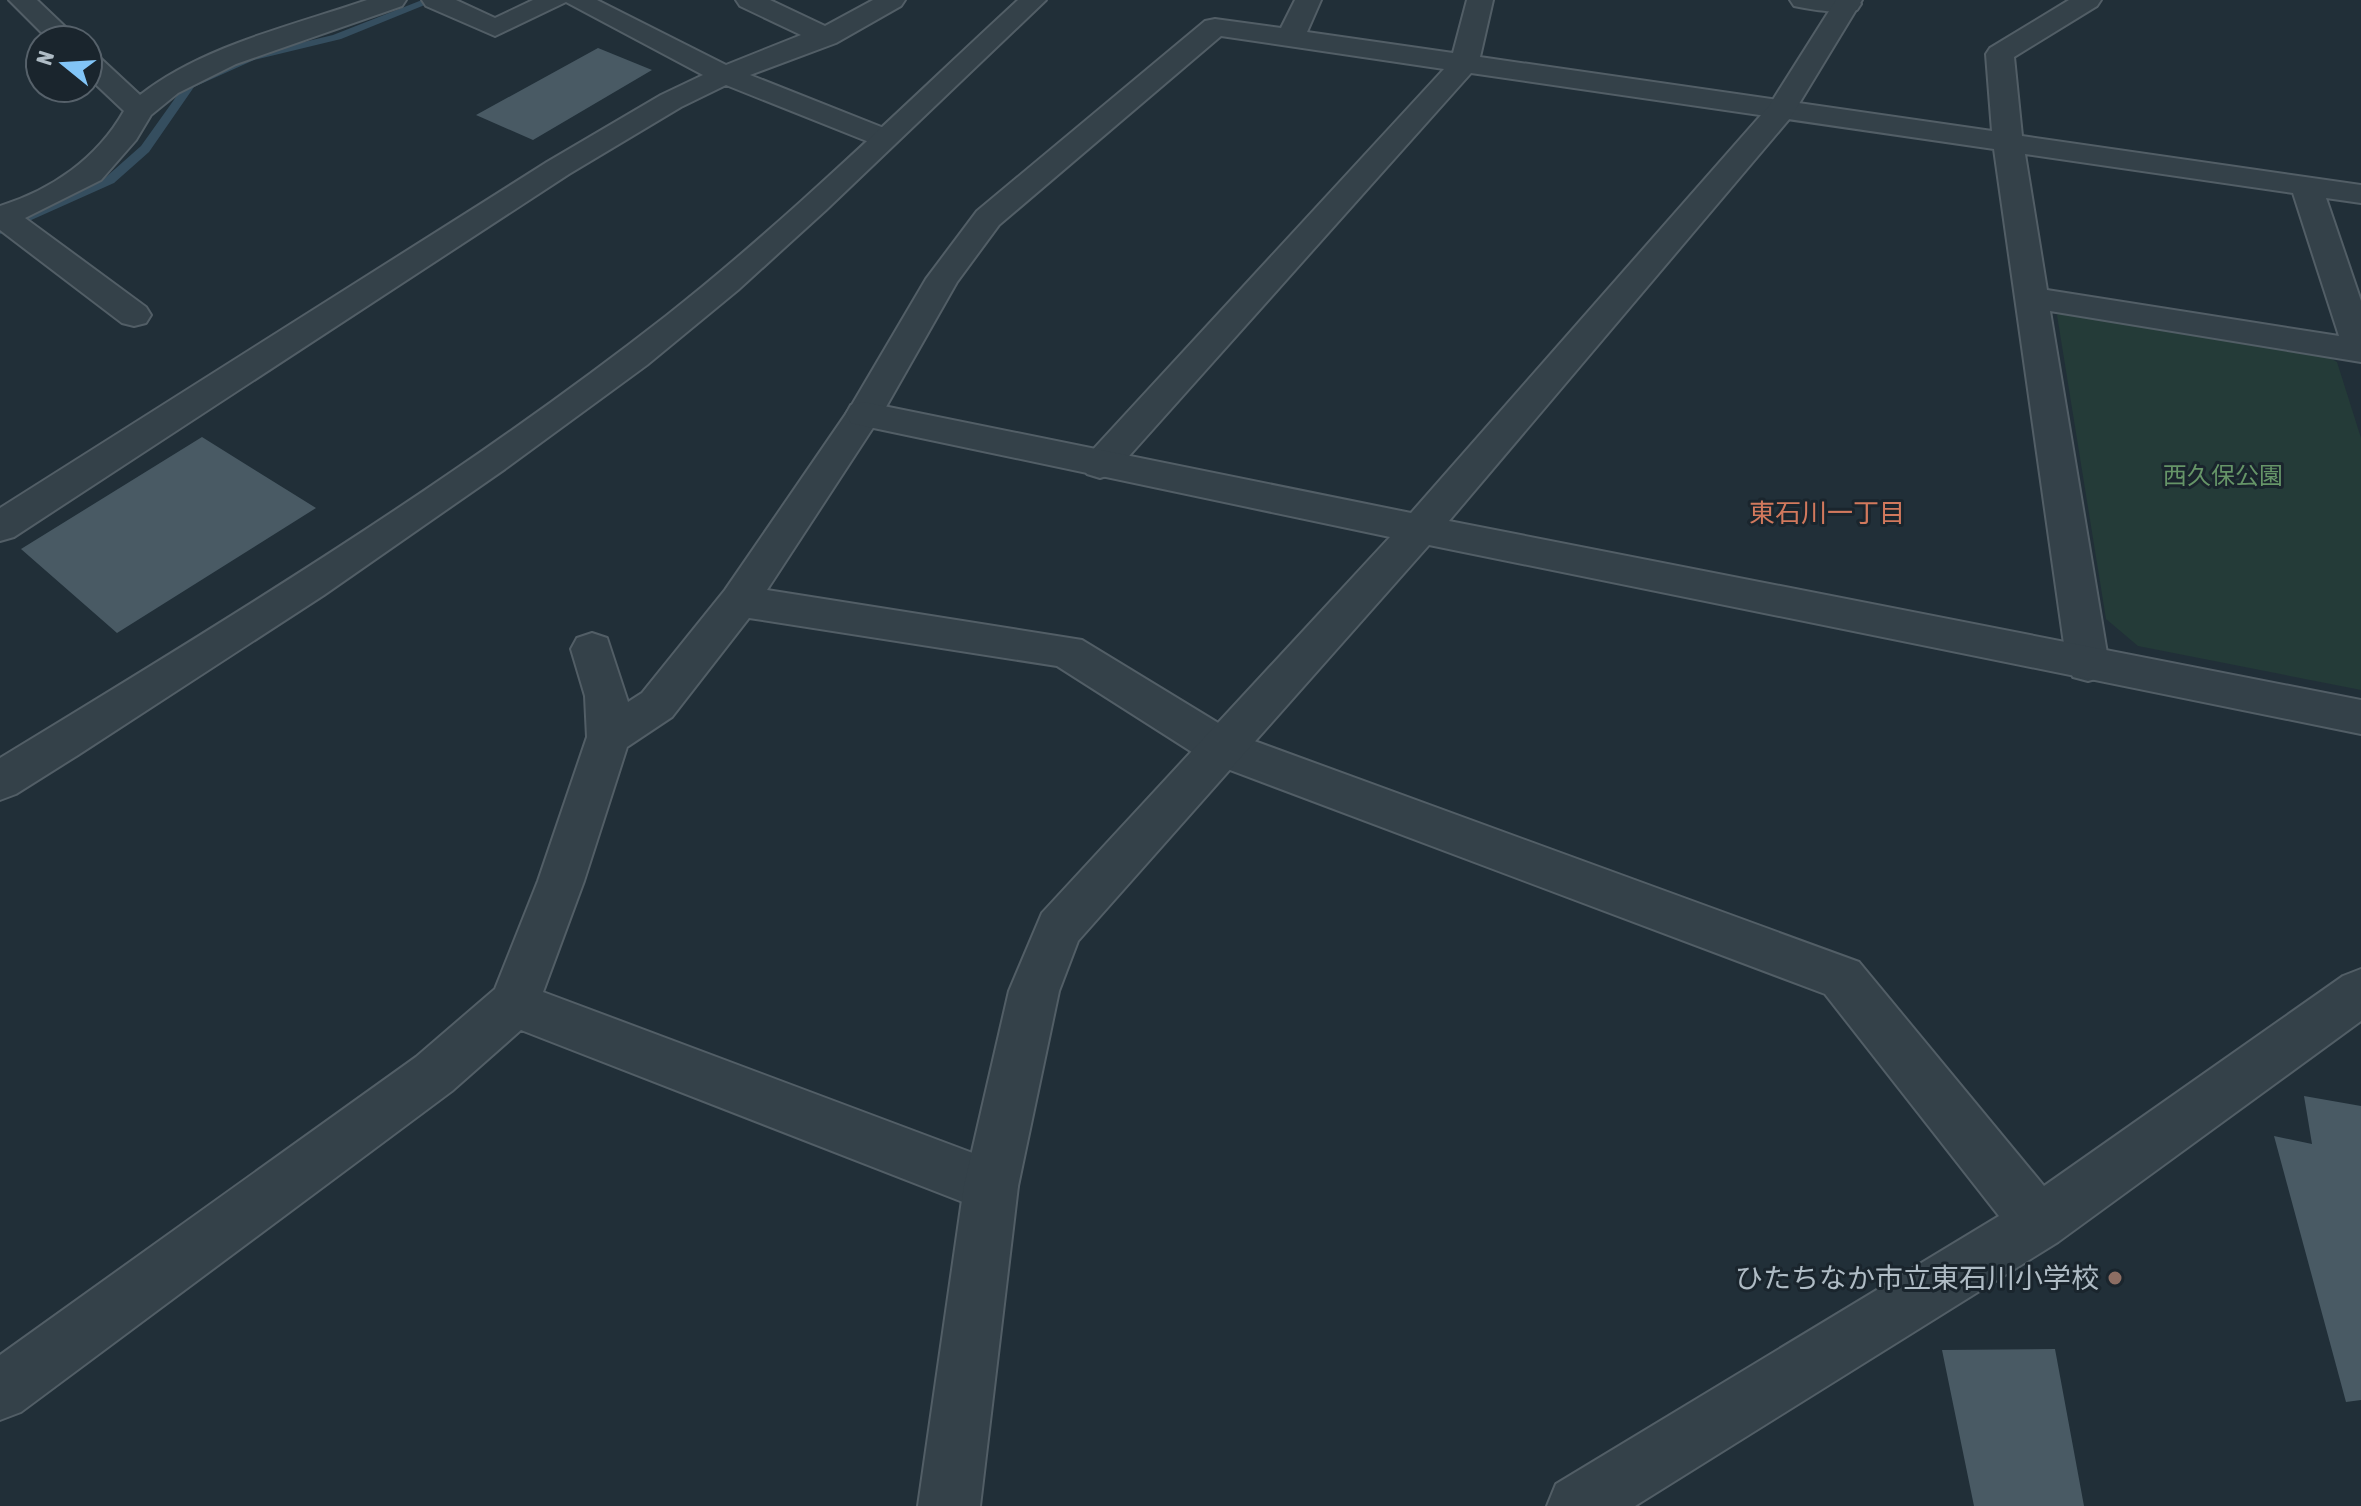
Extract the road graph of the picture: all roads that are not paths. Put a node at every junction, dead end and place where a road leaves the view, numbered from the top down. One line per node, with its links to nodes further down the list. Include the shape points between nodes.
1 (22, 0): 14 (street)
2 (393, 0): 20 (street, via 226,58 168,87)
3 (554, 0): 13 (street, via 495,28)
4 (577, 0): 18 (street)
5 (749, 0): 15 (street)
6 (892, 0): 15 (street)
7 (1033, 0): 22 (street)
8 (1308, 0): 16 (street)
9 (1480, 0): 17 (street)
10 (1803, 0): 12 (street)
11 (2088, 0): 23 (street, via 2000,54)
12 (1848, 2): 21 (street)
13 (441, 3)
14 (48, 24)
15 (826, 37): 18 (street)
16 (1290, 39): 17 (street); 30 (street, via 1215,27 988,218 942,279)
17 (1464, 64): 21 (street); 31 (street)
18 (725, 75): 22 (street); 32 (street, via 558,168)
19 (104, 77): 20 (street)
20 (139, 110): 26 (street, via 126,134 90,174)
21 (1781, 111): 23 (street); 33 (street)
22 (884, 138): 40 (street, via 680,321 548,420 198,659)
23 (2008, 144): 24 (street); 27 (street)
24 (2306, 186): 25 (street); 29 (street)
25 (2361, 194)
26 (8, 221): 28 (street)
27 (2034, 298): 29 (street); 36 (street)
28 (134, 315)
29 (2361, 351)
30 (864, 414): 31 (street); 34 (street)
31 (1100, 465): 33 (street)
32 (0, 527)
33 (1420, 529): 36 (street); 39 (street)
34 (739, 601): 38 (street, via 657,705); 39 (street, via 1067,651)
35 (592, 649): 38 (street, via 606,696)
36 (2088, 665): 37 (street)
37 (2361, 717)
38 (609, 737): 42 (street)
39 (1222, 748): 43 (street, via 1059,928 1034,991); 44 (street, via 1842,978)
40 (0, 781)
41 (2361, 992): 44 (street)
42 (514, 1004): 43 (street); 45 (street, via 434,1074)
43 (991, 1186): 46 (street)
44 (2039, 1223): 47 (street)
45 (0, 1391)
46 (949, 1506)
47 (1578, 1506)

